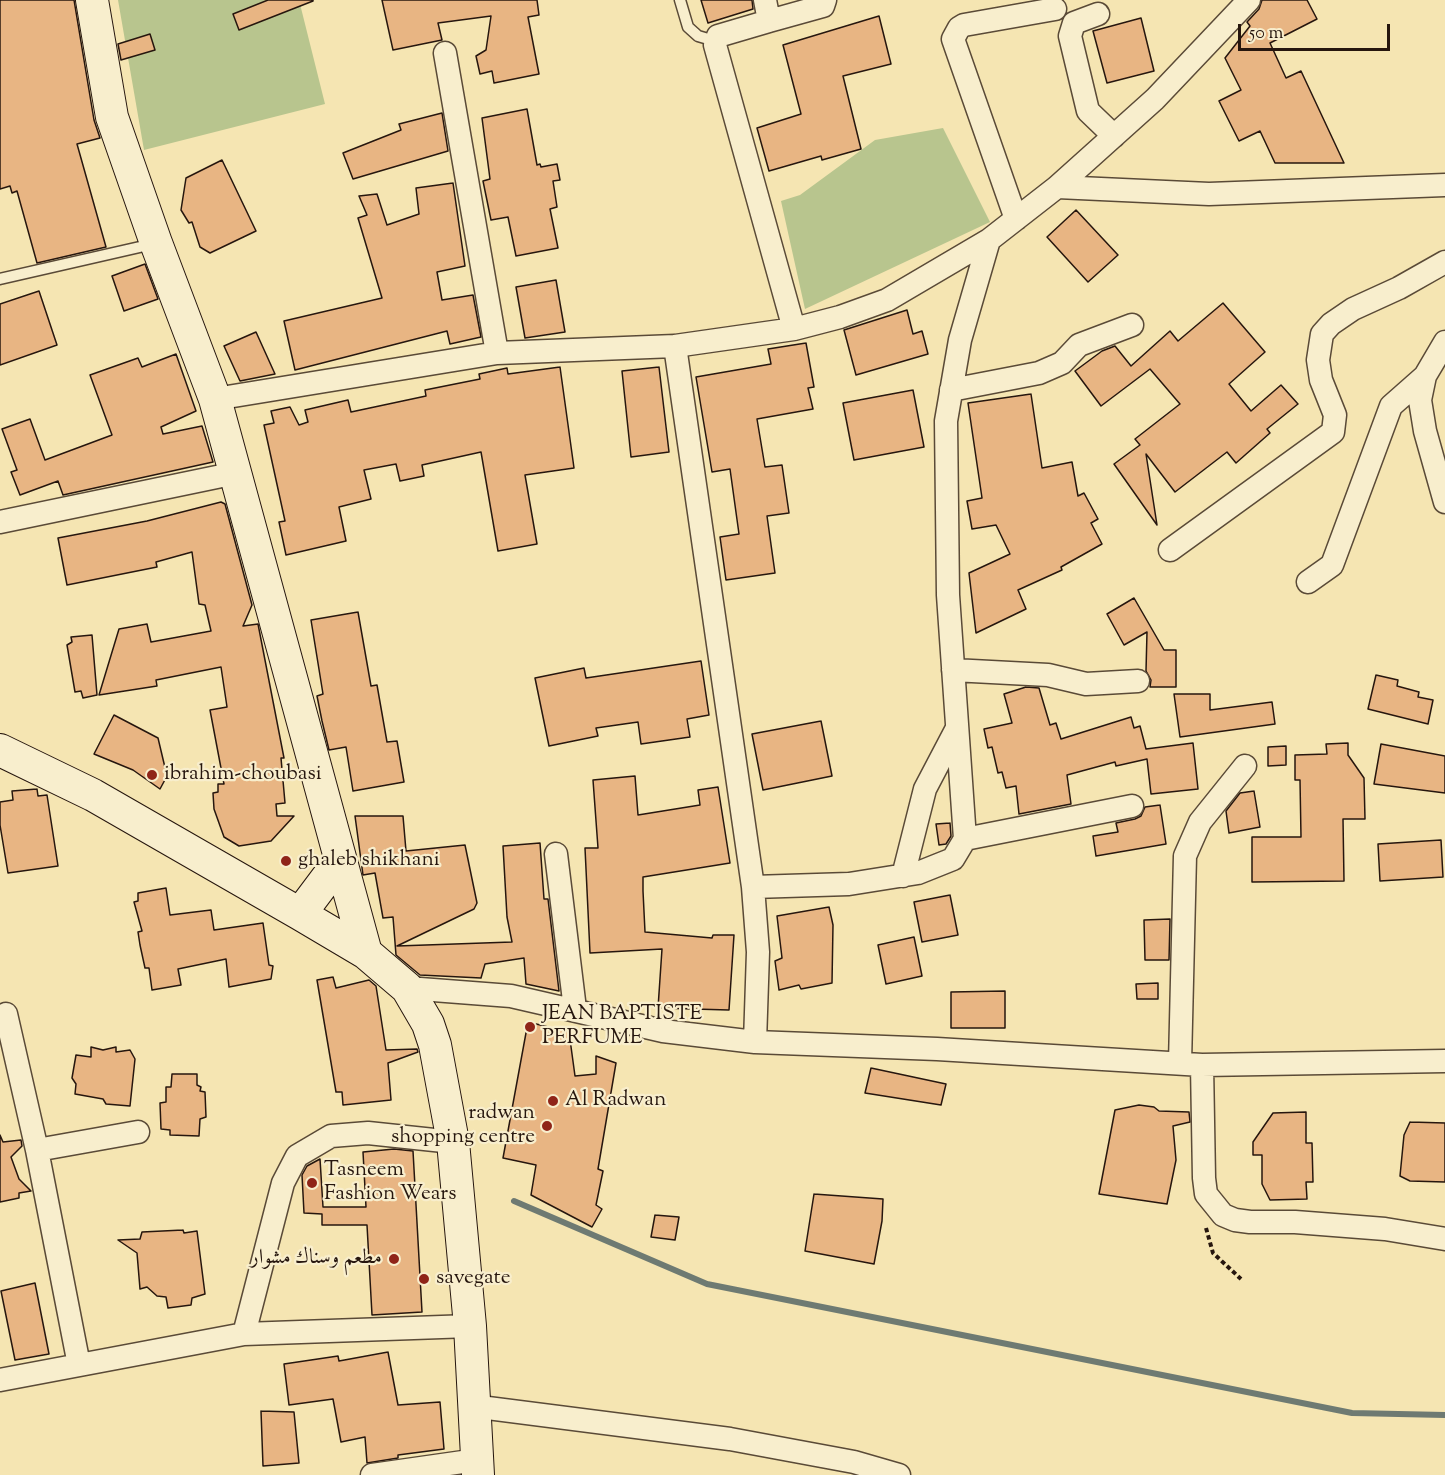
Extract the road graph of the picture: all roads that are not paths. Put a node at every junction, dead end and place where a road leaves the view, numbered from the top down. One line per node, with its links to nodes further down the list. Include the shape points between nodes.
1 (92, 0): 15 (street, via 112,117)
2 (680, 0): 8 (lane, via 688,27 698,36)
3 (825, 0): 6 (street, via 823,6)
4 (1249, 0): 10 (street, via 1155,99)
5 (1055, 9): 13 (street, via 964,25 953,39)
6 (767, 11): 8 (street)
7 (1098, 14): 10 (street, via 1074,23 1070,36 1088,111)
8 (715, 41): 19 (street)
9 (445, 53): 22 (street)
10 (1114, 136): 12 (street)
11 (1445, 185): 12 (street, via 1209,194)
12 (1057, 187): 13 (street)
13 (1016, 219): 14 (street)
14 (989, 240): 19 (street, via 886,300); 24 (street, via 960,339)
15 (156, 243): 17 (lane); 25 (street)
16 (1445, 262): 29 (street, via 1331,324 1322,334 1318,360 1321,380 1335,415 1333,432)
17 (0, 279)
18 (1132, 325): 24 (street, via 1078,345 1062,363 1039,373)
19 (794, 328): 21 (street)
20 (1445, 342): 23 (street)
21 (675, 345): 22 (street); 41 (street)
22 (497, 353): 25 (street)
23 (1425, 376): 27 (street, via 1420,400 1423,421); 30 (street, via 1391,406 1332,566)
24 (951, 390): 31 (street, via 945,457)
25 (215, 399): 26 (street)
26 (236, 473): 28 (street); 39 (street)
27 (1445, 502)
28 (0, 522)
29 (1170, 550)
30 (1308, 582)
31 (952, 670): 32 (street, via 1048,675 1086,684); 33 (street)
32 (1138, 681)
33 (957, 728): 37 (street); 40 (street, via 932,771 922,798)
34 (0, 750): 42 (street, via 93,795)
35 (1245, 766): 49 (street, via 1200,822 1185,856)
36 (1132, 806): 37 (street)
37 (965, 839): 40 (street, via 953,859)
38 (556, 854): 45 (street)
39 (339, 862): 42 (street); 43 (street)
40 (903, 876): 41 (street, via 849,884)
41 (753, 887): 47 (street, via 758,952)
42 (300, 914): 43 (street)
43 (366, 953): 44 (street)
44 (406, 988): 45 (street, via 511,996); 51 (street, via 428,1024 435,1045)
45 (575, 1009): 47 (street, via 663,1031)
46 (0, 1017): 52 (street, via 6,1014)
47 (755, 1042): 49 (street)
48 (1445, 1061): 49 (street)
49 (1191, 1064): 53 (street, via 1206,1194 1223,1215 1235,1220 1384,1229)
50 (138, 1132): 52 (street)
51 (453, 1142): 54 (street); 55 (street, via 368,1133 331,1136 297,1156 282,1183)
52 (37, 1150): 56 (street)
53 (1445, 1239)
54 (470, 1326): 55 (street); 58 (street)
55 (244, 1334): 56 (street)
56 (79, 1365): 57 (street)
57 (0, 1380)
58 (472, 1406): 59 (street); 61 (street, via 730,1439 854,1462)
59 (477, 1468): 60 (street)
60 (372, 1475)
61 (899, 1475)

